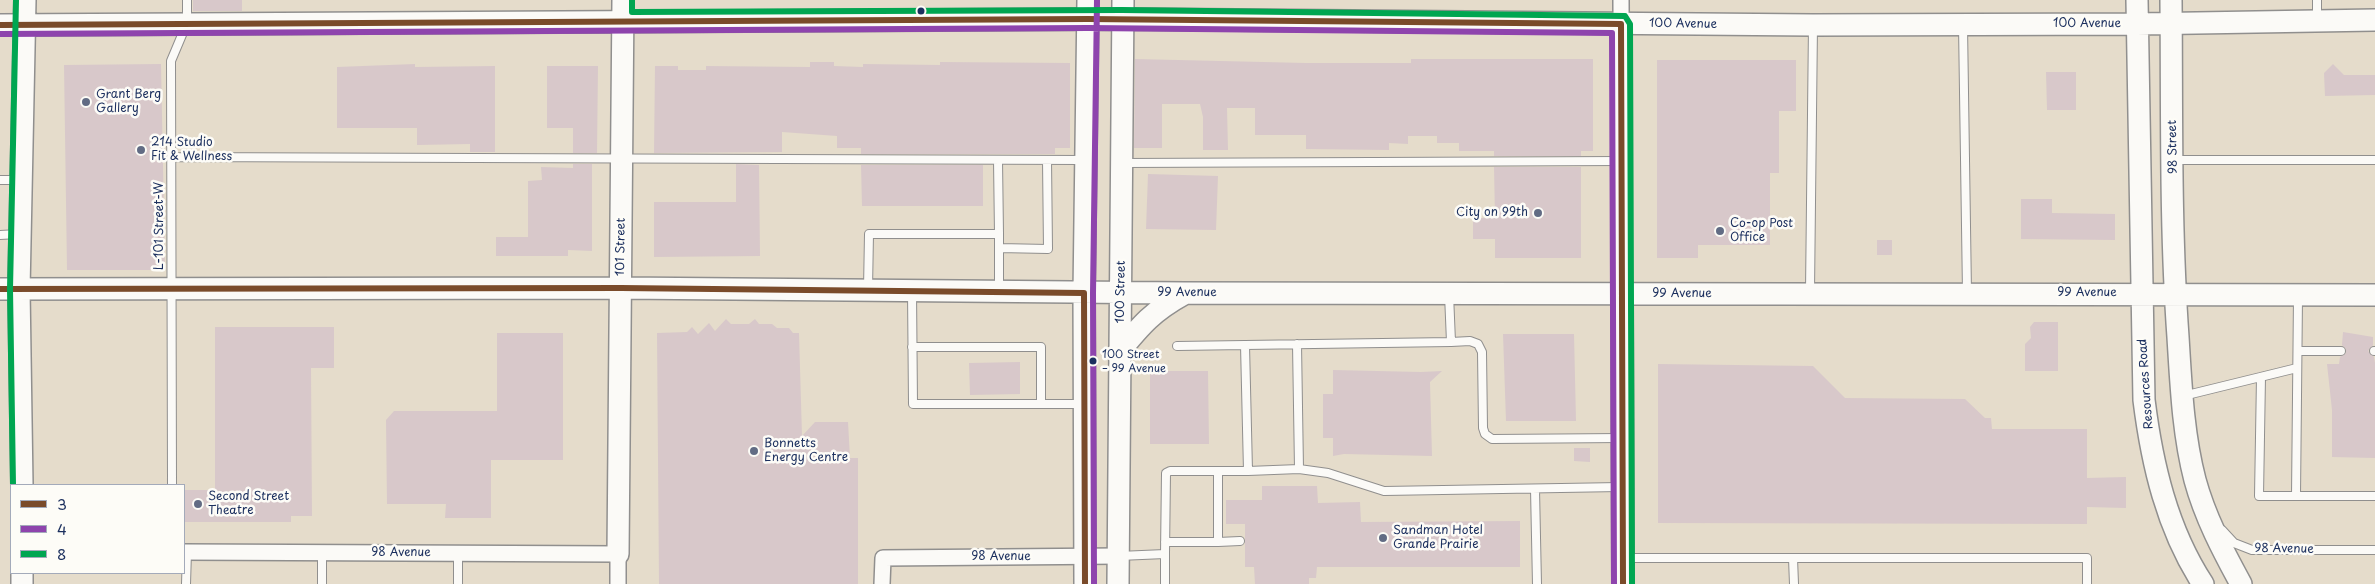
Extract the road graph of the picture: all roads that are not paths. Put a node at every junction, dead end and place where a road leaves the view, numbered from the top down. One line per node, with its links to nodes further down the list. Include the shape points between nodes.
1 (25, 0): 13 (main road)
2 (187, 0): 11 (lane, L-101 Street-W)
3 (1622, 0): 14 (street)
4 (2137, 0): 15 (main road)
5 (2171, 0): 12 (main road, 98 Street)
6 (623, 10): 7 (main road, 100 Avenue); 11 (main road, 100 Avenue); 20 (main road, 101 Street)
7 (1088, 10): 8 (main road, 100 Avenue); 23 (main road)
8 (1122, 10): 14 (main road, 100 Avenue); 27 (main road, 100 Street)
9 (2317, 10): 10 (main road, 100 Avenue); 12 (main road, 100 Avenue)
10 (2375, 20)
11 (186, 23): 13 (main road, 100 Avenue); 19 (lane, L-101 Street-W, via 171,60)
12 (2171, 23): 15 (main road, 100 Avenue); 24 (main road, 98 Street)
13 (25, 24): 16 (main road, 100 Avenue); 29 (main road)
14 (1621, 24): 17 (main road, 100 Avenue); 26 (street)
15 (2137, 24): 18 (main road, 100 Avenue); 42 (main road)
16 (0, 25)
17 (1813, 25): 18 (main road, 100 Avenue); 46 (lane)
18 (1963, 25): 41 (lane)
19 (171, 157): 20 (lane); 33 (lane, L-101 Street-W)
20 (622, 158): 21 (lane); 34 (main road, 101 Street)
21 (998, 160): 22 (lane); 31 (lane)
22 (1047, 160): 23 (lane); 32 (lane, via 1048,249)
23 (1086, 160): 39 (main road)
24 (2173, 160): 25 (lane); 47 (main road, 98 Street)
25 (2375, 160)
26 (1622, 161): 27 (lane); 45 (street)
27 (1122, 163): 40 (main road, 100 Street)
28 (0, 180): 29 (lane)
29 (22, 180): 30 (main road)
30 (10, 234): 35 (main road)
31 (999, 234): 32 (lane); 36 (lane, via 869,234)
32 (999, 248): 38 (lane)
33 (171, 288): 34 (main road, 99 Avenue); 35 (main road, 99 Avenue); 68 (lane, L-101 Street-W)
34 (621, 288): 36 (main road, 99 Avenue); 81 (main road, 101 Street)
35 (10, 289): 67 (main road)
36 (868, 291): 37 (main road, 99 Avenue)
37 (912, 291): 38 (main road, 99 Avenue); 54 (lane)
38 (999, 292): 39 (main road, 99 Avenue)
39 (1084, 293): 40 (main road, 99 Avenue); 62 (main road)
40 (1121, 293): 43 (main road, 99 Avenue); 57 (main road, 100 Street)
41 (1967, 293): 42 (main road, 99 Avenue); 46 (main road, 99 Avenue)
42 (2141, 293): 47 (main road, 99 Avenue); 99 (main road, Resources Road, via 2144,400 2160,489 2171,521)
43 (1185, 294): 44 (main road, 99 Avenue); 57 (main road, via 1160,307 1141,324)
44 (1449, 294): 45 (main road, 99 Avenue); 50 (lane)
45 (1622, 294): 46 (main road, 99 Avenue); 63 (main road)
46 (1810, 294)
47 (2175, 294): 48 (main road, 99 Avenue); 60 (main road)
48 (2298, 294): 49 (main road, 99 Avenue); 55 (lane)
49 (2375, 295)
50 (1451, 342): 51 (lane); 63 (lane, via 1470,341 1478,344 1482,352 1483,428 1492,439)
51 (1297, 344): 52 (lane); 64 (lane)
52 (1245, 345): 53 (lane); 66 (lane)
53 (1177, 346)
54 (912, 348): 61 (lane, via 1041,348); 61 (lane, via 912,404)
55 (2298, 351): 56 (lane); 58 (lane)
56 (2341, 351)
57 (1120, 352): 83 (main road, 100 Street)
58 (2298, 368): 59 (lane); 71 (lane)
59 (2261, 377): 60 (lane); 71 (lane, via 2259,496)
60 (2182, 397): 73 (main road, via 2195,480)
61 (1041, 404): 62 (lane)
62 (1085, 404): 84 (main road)
63 (1622, 438): 69 (main road)
64 (1299, 469): 66 (lane); 70 (lane, via 1328,473 1384,491)
65 (1218, 471): 66 (lane); 75 (lane, via 1166,473); 76 (lane)
66 (1248, 471)
67 (22, 484)
68 (172, 484)
69 (1622, 487): 70 (lane); 85 (main road)
70 (1535, 489): 95 (lane)
71 (2296, 496): 72 (lane)
72 (2375, 496)
73 (2206, 514): 77 (lane, 98 Avenue, via 2234,543 2252,550); 100 (main road)
74 (1240, 541): 76 (lane)
75 (1165, 542): 76 (lane); 82 (lane)
76 (1218, 542)
77 (2375, 550)
78 (185, 552): 79 (street, 98 Avenue); 87 (lane)
79 (322, 552): 80 (street, 98 Avenue); 88 (lane)
80 (458, 553): 81 (street, 98 Avenue); 89 (lane)
81 (618, 554): 90 (street, 101 Street)
82 (1165, 554): 83 (lane); 94 (lane)
83 (1119, 556): 84 (street, 98 Avenue); 93 (main road, 100 Street)
84 (1086, 557): 91 (street, 98 Avenue, via 883,558); 92 (main road)
85 (1622, 558): 86 (lane); 96 (main road)
86 (1793, 558): 97 (lane); 98 (lane, via 2087,558)
87 (186, 584)
88 (322, 584)
89 (458, 584)
90 (618, 584)
91 (882, 584)
92 (1085, 584)
93 (1118, 584)
94 (1165, 584)
95 (1537, 584)
96 (1623, 584)
97 (1794, 584)
98 (2088, 584)
99 (2204, 584)
100 (2241, 584)

